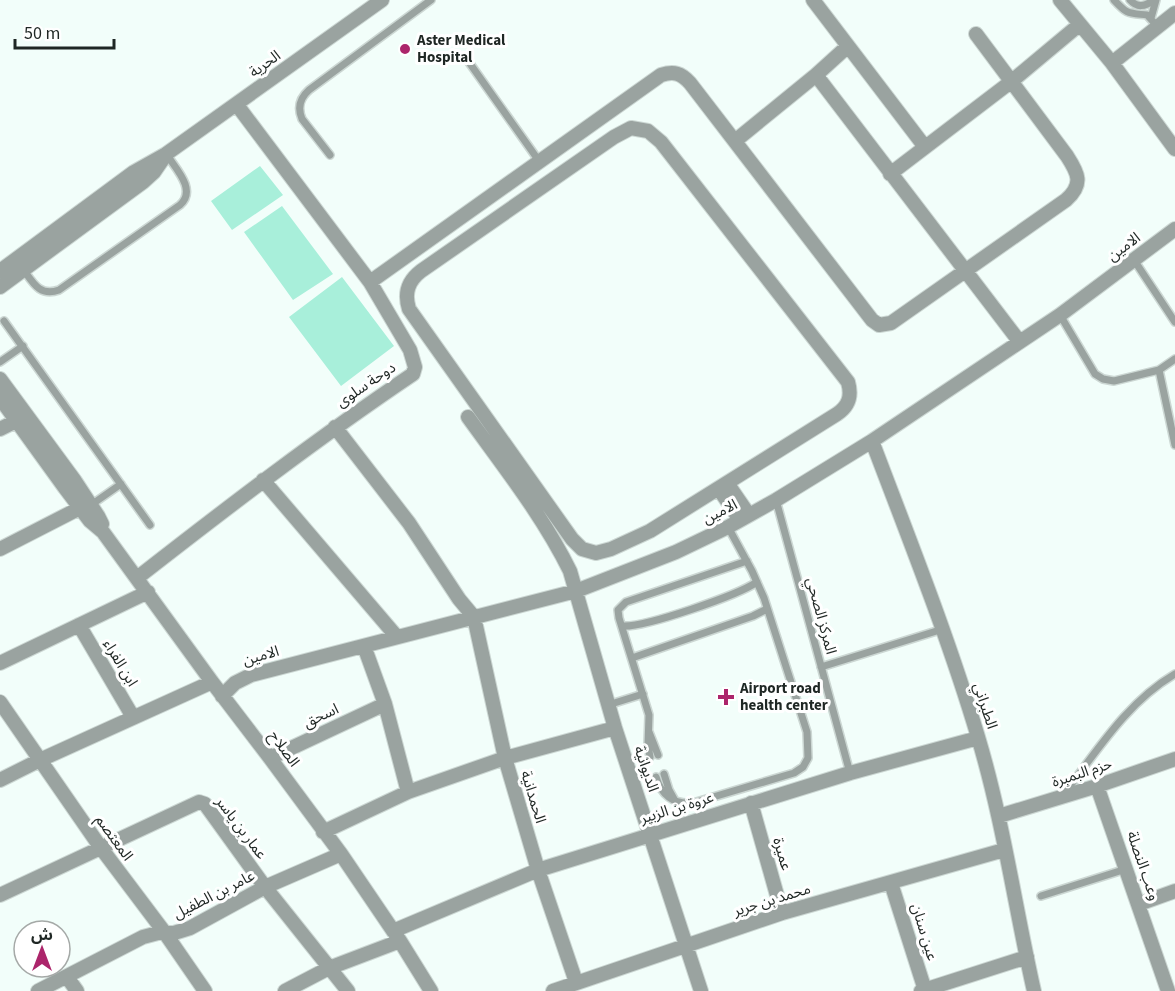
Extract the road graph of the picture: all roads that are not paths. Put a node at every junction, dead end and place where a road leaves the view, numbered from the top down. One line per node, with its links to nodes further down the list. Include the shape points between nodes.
1 (382, 0): 17 (street, الحرية)
2 (431, 0): 24 (lane, via 309,90 301,100 302,119)
3 (813, 0): 12 (street)
4 (1060, 0): 10 (street)
5 (1113, 0): 9 (lane, via 1125,12 1147,15)
6 (1130, 0): 7 (lane, via 1143,6)
7 (1154, 0): 9 (lane)
8 (1175, 13): 9 (street)
9 (1155, 22): 14 (street)
10 (1079, 25): 14 (street); 16 (street)
11 (976, 34): 16 (street)
12 (848, 46): 15 (street); 21 (street)
13 (466, 58): 25 (lane)
14 (1112, 63): 22 (street)
15 (816, 75): 20 (street); 26 (street)
16 (1012, 81): 21 (street); 33 (street, via 1077,171 1078,182 1066,200)
17 (237, 105): 23 (street, الحرية); 34 (street, دوحة سلوى)
18 (605, 114): 19 (street); 20 (street, via 671,72 683,75); 25 (street)
19 (619, 134): 30 (street); 54 (street, via 640,128 656,135 848,382 850,397 843,410)
20 (735, 141): 33 (street, via 875,322 891,323)
21 (925, 147): 26 (street)
22 (1175, 149)
23 (166, 154): 31 (street, الحرية, via 143,182); 31 (lane, via 187,188 180,205 59,290 40,289); 32 (street, الحرية, via 134,172)
24 (330, 155)
25 (539, 161): 28 (street)
26 (890, 174): 33 (street)
27 (1175, 230): 29 (street, الامين)
28 (418, 248): 30 (street); 34 (street)
29 (1134, 260): 36 (street, الامين); 38 (lane)
30 (430, 265): 54 (street, via 409,283 409,309 576,545 596,553 611,549 666,523)
31 (23, 269): 35 (street, الحرية)
32 (0, 271)
33 (966, 271): 39 (street)
34 (370, 282): 48 (street, دوحة سلوى, via 410,350 415,367 412,374)
35 (0, 287)
36 (1060, 315): 39 (street, الامين); 43 (lane, via 1095,374 1103,379 1114,381)
37 (4, 321): 40 (lane)
38 (1175, 322)
39 (1019, 341): 50 (street, الامين)
40 (23, 346): 42 (lane); 53 (lane)
41 (1175, 359): 43 (lane)
42 (0, 362)
43 (1159, 370): 51 (lane)
44 (0, 379): 56 (street, الصلاح)
45 (0, 399): 47 (street, الصلاح)
46 (468, 417): 63 (street, الديوانية, via 558,547)
47 (16, 421): 49 (street); 56 (street, الصلاح)
48 (335, 427): 52 (street, دوحة سلوى); 66 (street)
49 (0, 429)
50 (872, 441): 55 (street, الامين); 69 (street, الطبراني)
51 (1175, 445)
52 (262, 480): 61 (street, دوحة سلوى); 70 (street)
53 (121, 484): 56 (lane); 58 (lane)
54 (723, 486): 57 (street)
55 (776, 500): 57 (street, الامين); 74 (lane, المركز الصحي)
56 (86, 506): 59 (street); 61 (street, الصلاح, via 98,516 103,532)
57 (739, 521): 60 (lane); 63 (street, الامين, via 652,562)
58 (150, 525)
59 (0, 549)
60 (747, 561): 62 (lane); 68 (lane, via 623,604 618,614)
61 (137, 578): 64 (street, الصلاح)
62 (757, 582): 65 (lane); 68 (lane, via 641,624)
63 (576, 591): 66 (street, الامين); 81 (street, الديوانية)
64 (148, 592): 67 (street); 76 (street, الصلاح)
65 (767, 609): 72 (lane); 91 (lane, via 807,732 806,763 794,773 687,804 663,792)
66 (474, 616): 70 (street, الامين); 87 (street, الحمدانية)
67 (79, 625): 73 (street); 82 (street, ابن الفراء)
68 (622, 626): 72 (lane)
69 (943, 629): 74 (lane); 84 (street, الطبراني)
70 (397, 637): 71 (street, الامين)
71 (364, 646): 78 (street, الامين, via 251,675); 80 (street)
72 (632, 658): 77 (lane)
73 (0, 663)
74 (821, 667): 90 (lane, المركز الصحي)
75 (1175, 674): 95 (lane, via 1155,686 1113,729)
76 (212, 682): 78 (street, الصلاح); 82 (street)
77 (643, 694): 81 (lane); 85 (lane)
78 (222, 696): 86 (street, الصلاح)
79 (0, 702): 89 (street, المعتصم)
80 (385, 704): 86 (street, اسحق); 94 (street)
81 (608, 705): 83 (street, الديوانية)
82 (133, 717): 89 (street)
83 (615, 728): 87 (street); 99 (street, الديوانية)
84 (978, 738): 90 (street, عروة بن الزبير); 97 (street, الطبراني)
85 (654, 756)
86 (270, 758): 98 (street, الصلاح)
87 (505, 758): 94 (street); 104 (street, الحمدانية)
88 (1175, 759): 93 (street, حزم البمبرة)
89 (40, 760): 92 (street); 100 (street, المعتصم)
90 (850, 773): 96 (street, عروة بن الزبير)
91 (660, 776)
92 (0, 780)
93 (1097, 786): 95 (street, حزم البمبرة); 103 (street, وعب النصلة)
94 (408, 792): 98 (street)
95 (1063, 796): 97 (street, حزم البمبرة)
96 (751, 803): 99 (street, عروة بن الزبير); 111 (street, عميرة)
97 (999, 816): 101 (street, الطبراني)
98 (323, 832): 102 (street, الصلاح)
99 (651, 833): 104 (street, عروة بن الزبير); 114 (street, الديوانية)
100 (101, 848): 106 (street, عمار بن ياسر, via 199,802 206,804); 108 (street, عمار بن ياسر); 112 (street, المعتصم)
101 (1004, 850): 105 (street, محمد بن جرير); 115 (street, الطبراني)
102 (340, 854): 106 (street, عامر بن الطفيل); 113 (street, الصلاح)
103 (1126, 869): 109 (lane); 110 (street, وعب النصلة)
104 (538, 870): 113 (street, عروة بن الزبير); 119 (street, الحمدانية)
105 (891, 883): 111 (street, محمد بن جرير); 120 (street, عين سنان)
106 (264, 887): 112 (street, عامر بن الطفيل, via 190,928); 116 (street, عمار بن ياسر)
107 (1175, 891): 110 (street)
108 (0, 895)
109 (1041, 896)
110 (1139, 904): 129 (street, وعب النصلة)
111 (782, 913): 114 (street, محمد بن جرير)
112 (165, 933): 117 (street, عامر بن الطفيل, via 143,937); 122 (street, المعتصم)
113 (397, 936): 116 (street, عروة بن الزبير); 125 (street, الصلاح)
114 (687, 945): 119 (street, محمد بن جرير); 127 (street, الديوانية)
115 (1027, 957): 120 (street); 128 (street, الطبراني)
116 (329, 968): 123 (street, عروة بن الزبير); 124 (street, عمار بن ياسر)
117 (72, 974)
118 (63, 979): 121 (street, عامر بن الطفيل)
119 (576, 982): 126 (street, محمد بن جرير)
120 (923, 990)
121 (38, 991)
122 (205, 991)
123 (285, 991)
124 (348, 991)
125 (431, 991)
126 (553, 991)
127 (701, 991)
128 (1034, 991)
129 (1168, 991)

